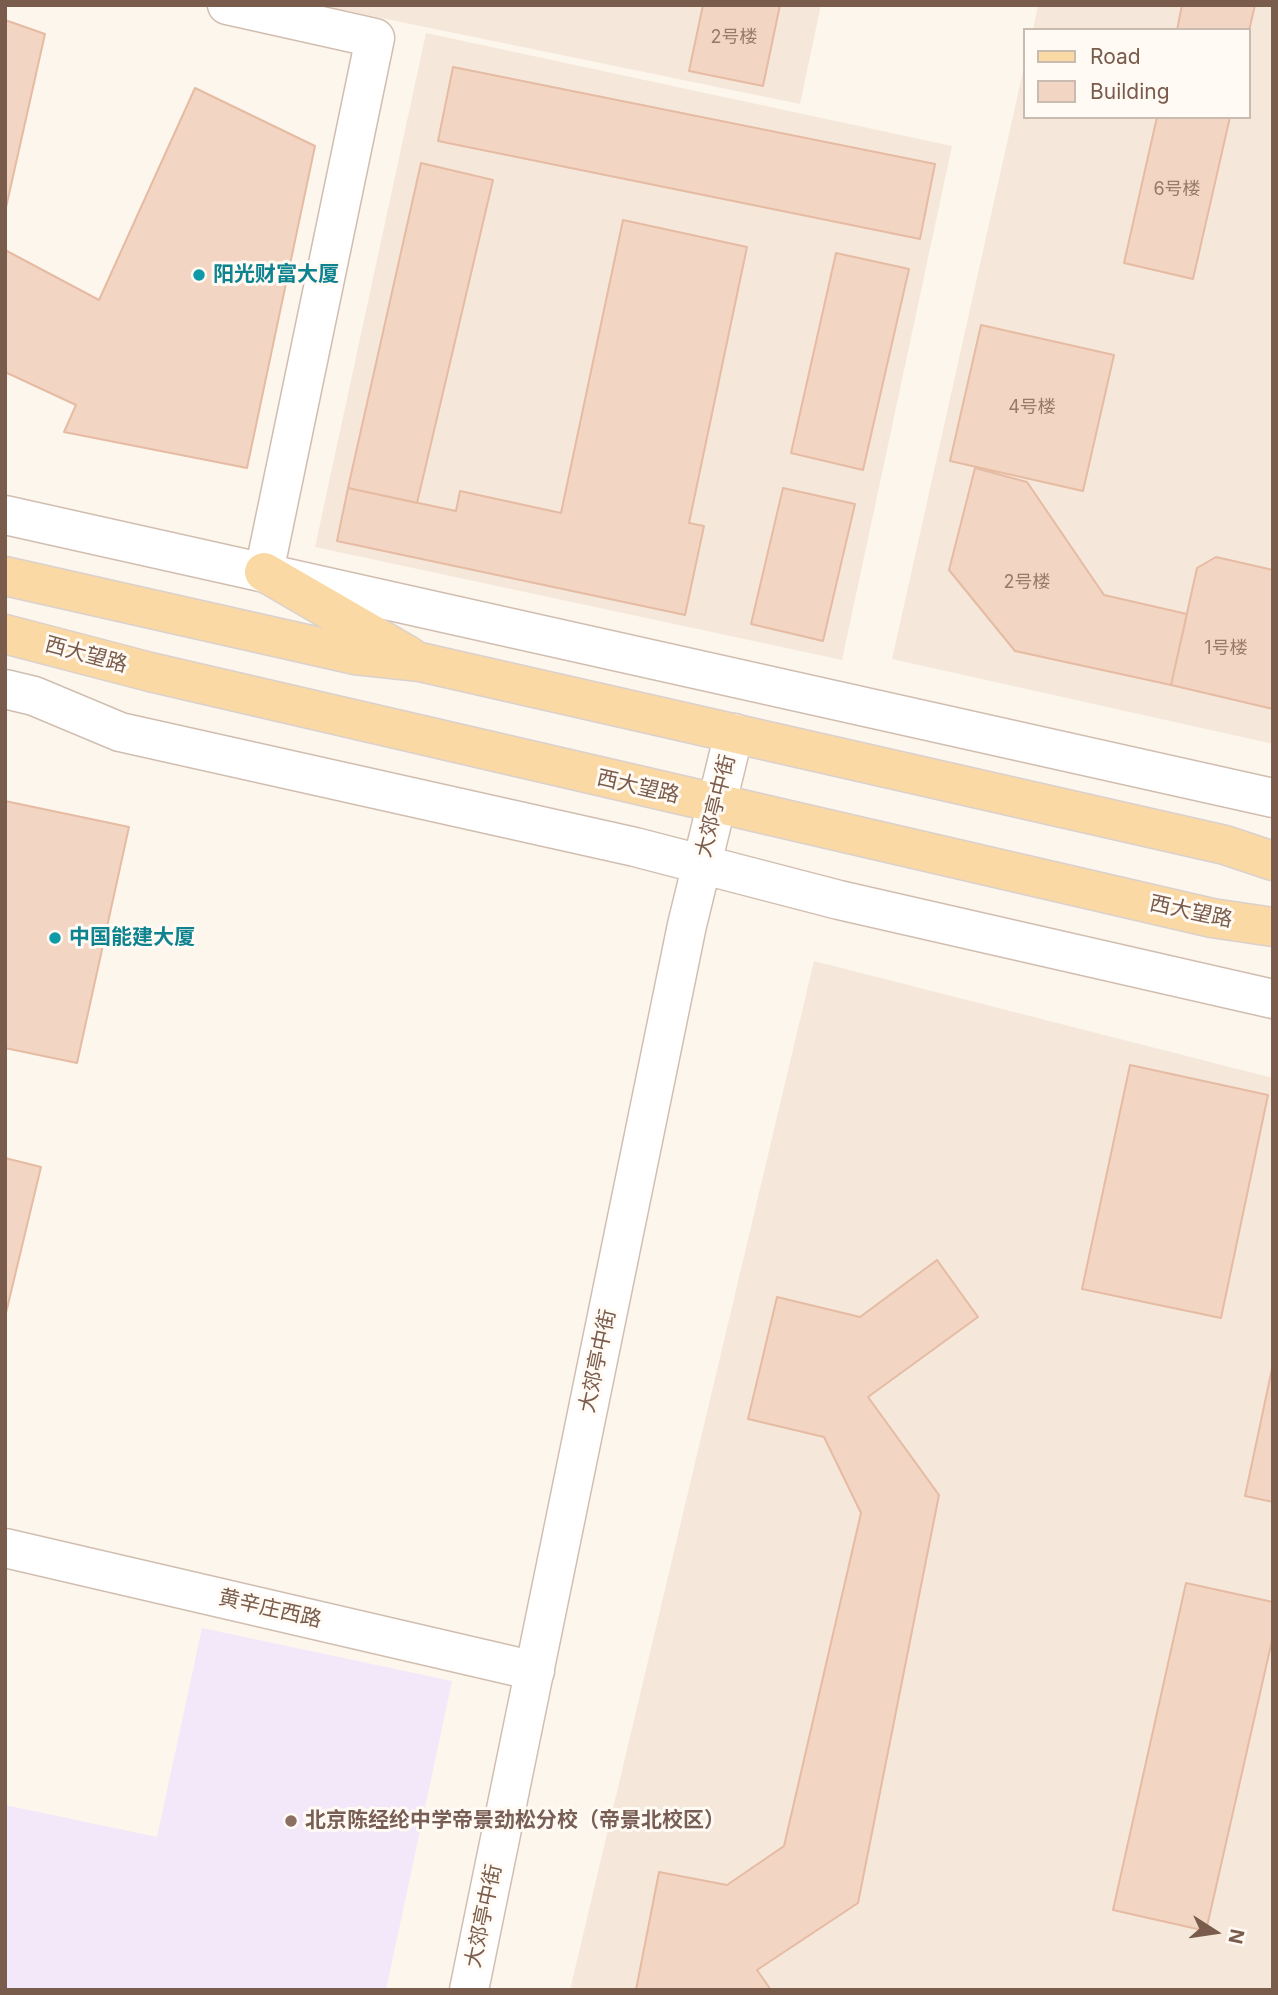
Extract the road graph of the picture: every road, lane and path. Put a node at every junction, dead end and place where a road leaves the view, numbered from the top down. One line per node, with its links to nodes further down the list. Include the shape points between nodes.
1 (227, 5): 3 (street, via 375,38)
2 (5, 515): 3 (street)
3 (264, 572): 6 (main road); 9 (street)
4 (5, 576): 6 (main road, via 355,656)
5 (5, 634): 10 (main road, 西大望路)
6 (420, 662): 8 (main road)
7 (5, 689): 14 (street, via 34,696 120,732)
8 (734, 733): 10 (street, 大郊亭中街); 12 (main road)
9 (1273, 798)
10 (715, 804): 14 (street, 大郊亭中街); 15 (main road, 西大望路, via 1212,918)
11 (1273, 836): 12 (main road)
12 (1225, 845): 13 (main road)
13 (1273, 861)
14 (701, 864): 16 (street); 18 (street, 大郊亭中街)
15 (1273, 927)
16 (1273, 999)
17 (5, 1548): 18 (street, 黄辛庄西路)
18 (535, 1671): 19 (street, 大郊亭中街)
19 (469, 1990)

